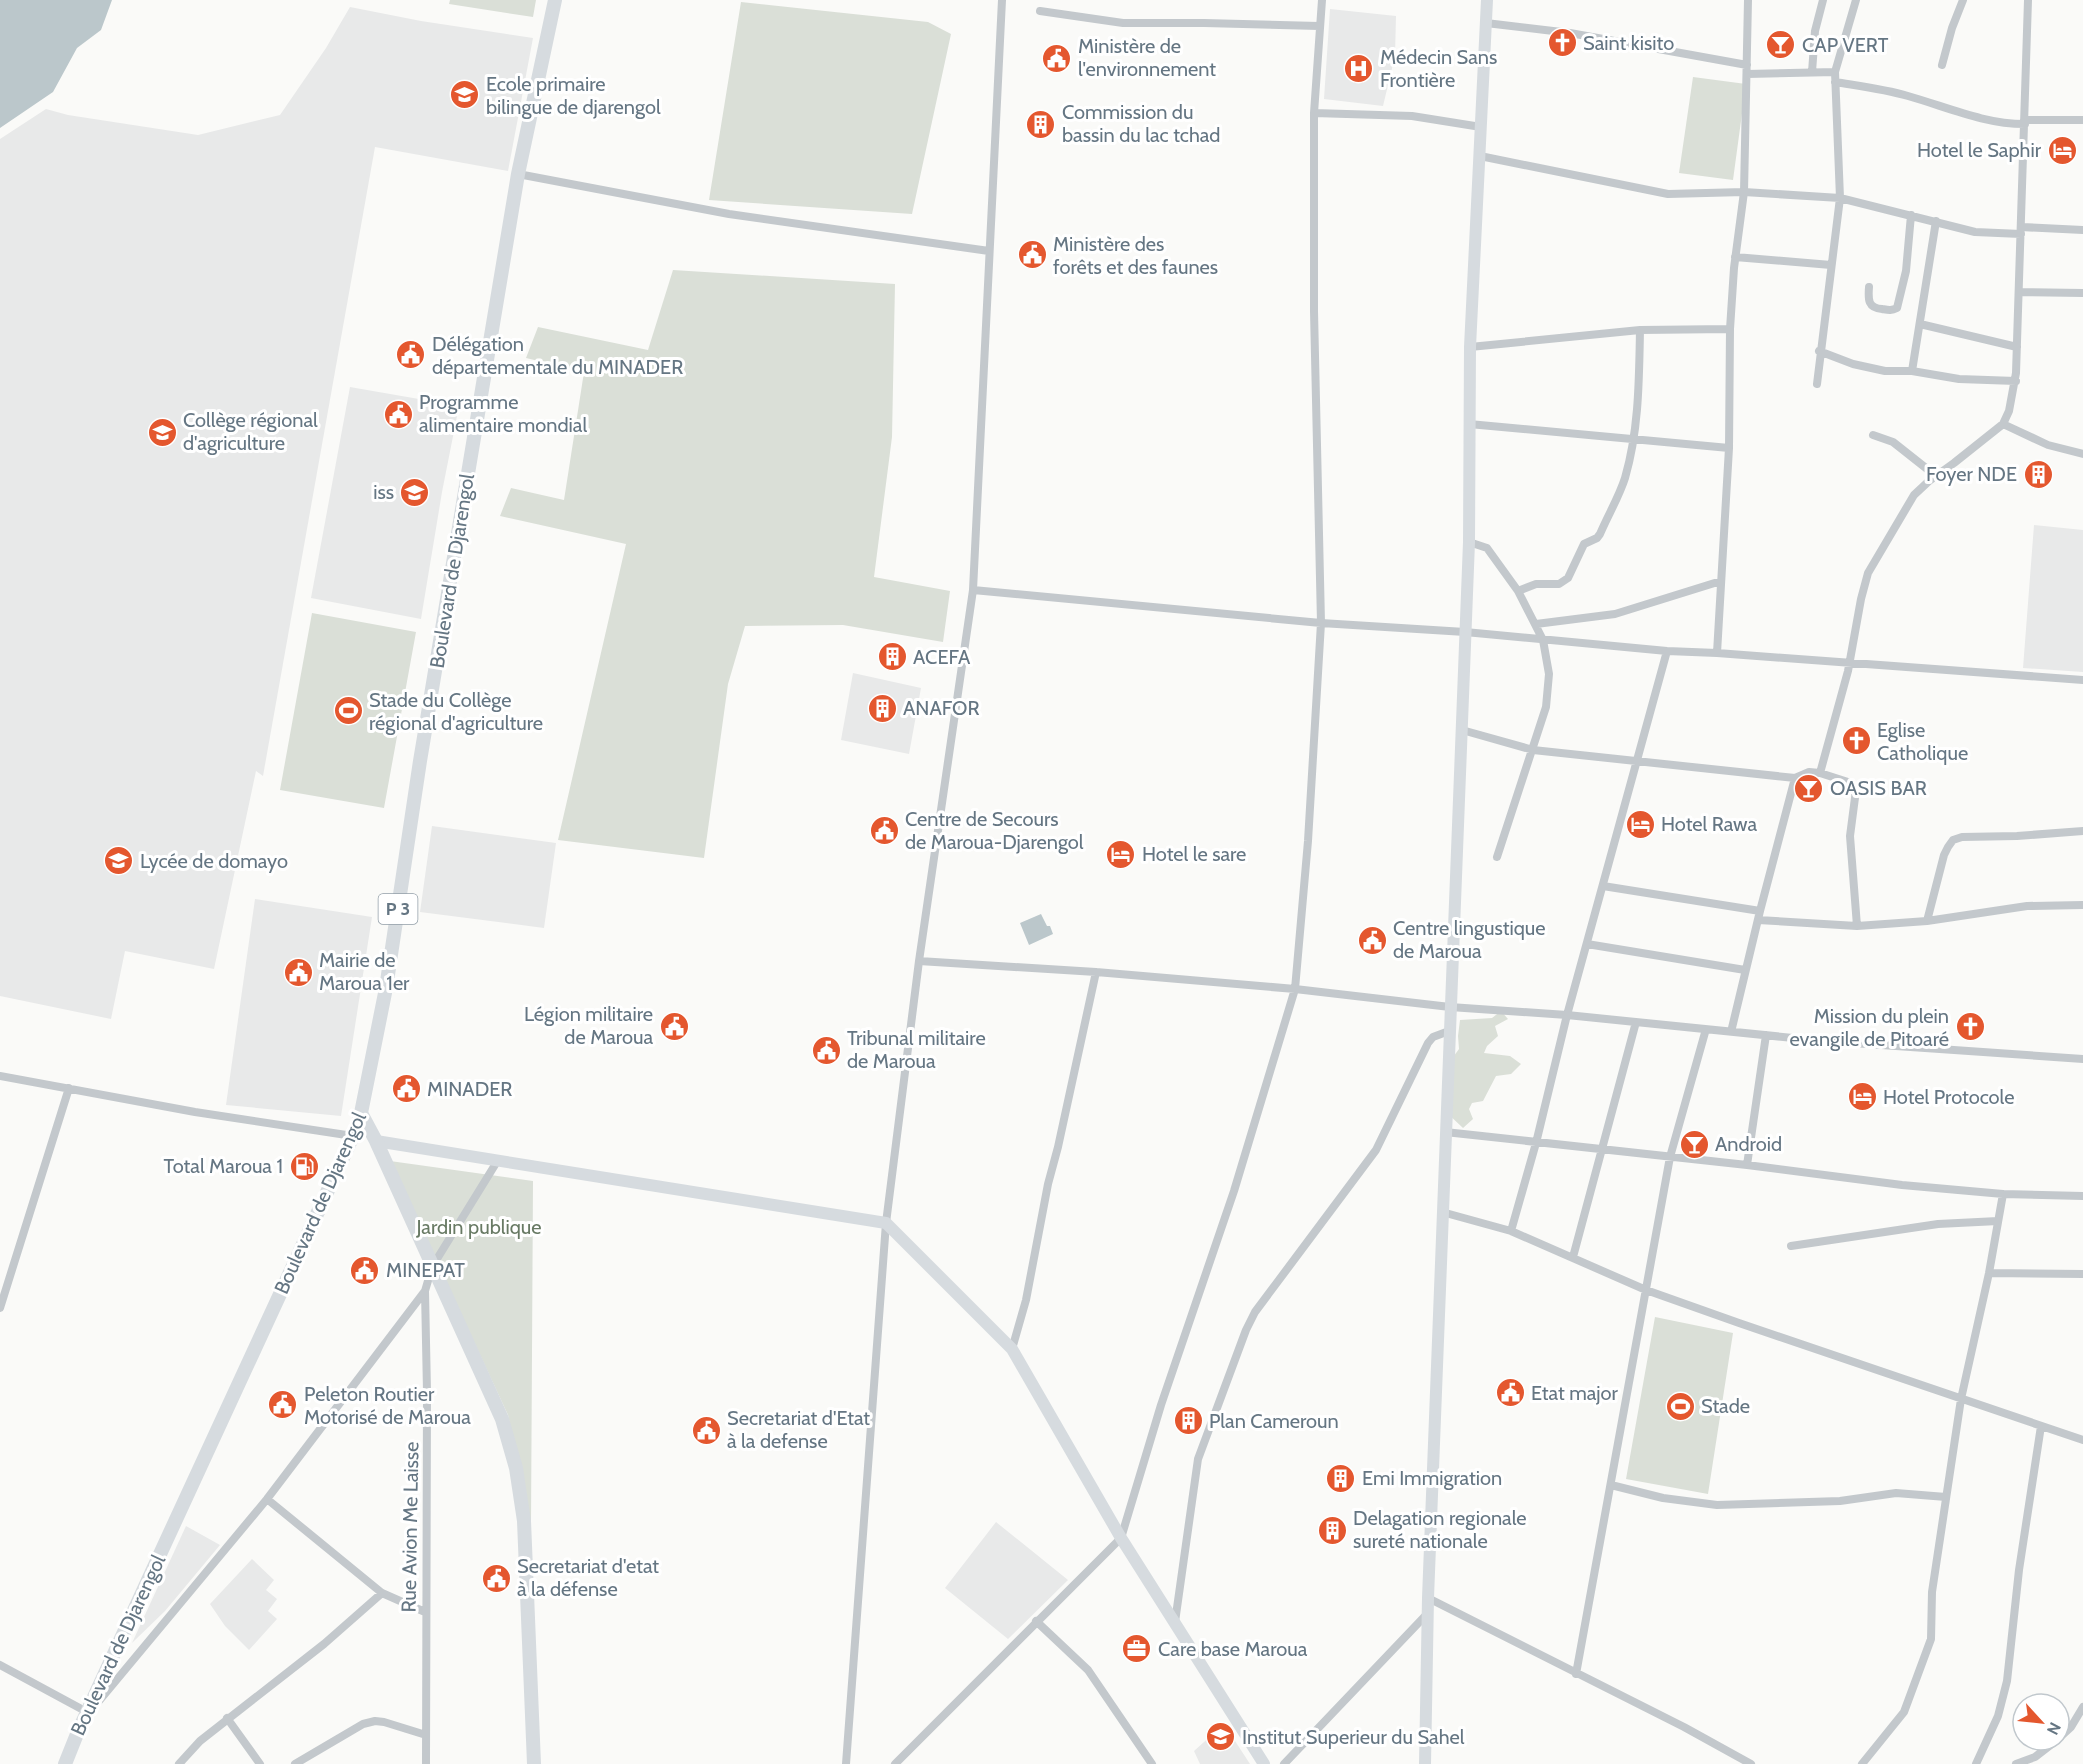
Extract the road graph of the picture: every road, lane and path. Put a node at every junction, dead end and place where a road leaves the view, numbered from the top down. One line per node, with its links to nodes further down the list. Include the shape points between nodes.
1 (555, 0): 23 (main road, Boulevard de Djarengol / P 3)
2 (1002, 0): 30 (street)
3 (1322, 0): 12 (street)
4 (1487, 0): 11 (street)
5 (1748, 0): 14 (street)
6 (1823, 0): 15 (street, via 1815,31)
7 (1856, 0): 16 (street)
8 (1963, 0): 13 (street)
9 (2028, 0): 20 (street)
10 (1040, 11): 12 (street, via 1123,23)
11 (1486, 22): 14 (street, via 1570,33); 21 (street)
12 (1319, 26): 18 (street)
13 (1942, 65)
14 (1747, 70): 15 (street); 24 (street)
15 (1812, 72): 16 (street)
16 (1835, 72): 17 (street)
17 (1835, 82): 20 (street, via 1906,95 1982,119 2007,124); 25 (street)
18 (1314, 113): 21 (street, via 1412,116); 56 (street)
19 (2083, 120): 20 (street)
20 (2025, 122): 29 (street)
21 (1481, 127): 22 (street)
22 (1480, 156): 24 (street, via 1668,194); 39 (street)
23 (518, 174): 30 (street, via 729,214); 91 (main road, Boulevard de Djarengol / P 3, via 386,988)
24 (1744, 192): 25 (street); 31 (street)
25 (1840, 198): 26 (street); 32 (street)
26 (1911, 215): 27 (street); 33 (street, via 1906,271 1897,308 1871,306)
27 (1936, 221): 29 (street, via 1974,232); 36 (street)
28 (2083, 230): 29 (street)
29 (2021, 231): 34 (street)
30 (989, 251): 54 (street)
31 (1735, 257): 32 (street); 37 (street)
32 (1831, 265): 41 (street)
33 (1869, 287)
34 (2019, 292): 35 (street); 40 (street)
35 (2083, 293)
36 (1920, 324): 40 (street); 42 (street)
37 (1730, 329): 38 (street); 49 (street)
38 (1640, 330): 39 (street); 48 (street)
39 (1470, 347): 45 (street)
40 (2017, 347): 43 (street)
41 (1819, 351): 42 (street, via 1885,371); 44 (street)
42 (1912, 371): 43 (street, via 1959,379)
43 (2016, 381): 46 (street)
44 (1817, 384)
45 (1469, 424): 48 (street); 52 (street)
46 (2003, 424): 50 (street, via 2048,445); 51 (street)
47 (1873, 435): 51 (street, via 1893,442)
48 (1634, 440): 49 (street); 55 (street, via 1624,482 1600,534 1581,548 1568,578 1560,584 1536,584)
49 (1729, 448): 53 (street)
50 (2083, 454)
51 (1936, 476): 62 (street, via 1914,495 1868,573)
52 (1469, 542): 55 (street, via 1487,548); 58 (street)
53 (1721, 581): 57 (street, via 1615,614); 61 (street)
54 (973, 590): 56 (street); 77 (street)
55 (1518, 591): 57 (street)
56 (1321, 623): 58 (street); 80 (street)
57 (1536, 624): 59 (street)
58 (1465, 632): 59 (street); 64 (street)
59 (1543, 640): 60 (street); 65 (street, via 1549,674 1546,707)
60 (1667, 651): 61 (street); 66 (street)
61 (1717, 653): 62 (street)
62 (1849, 664): 63 (street); 67 (street)
63 (2083, 680)
64 (1462, 730): 65 (street); 81 (street)
65 (1533, 750): 66 (street); 70 (street)
66 (1637, 762): 68 (street); 71 (street)
67 (1820, 773): 68 (street, via 1809,772); 75 (street, via 1848,782 1856,790 1851,836)
68 (1795, 778): 73 (street)
69 (2083, 831): 74 (street, via 1953,840 1944,855)
70 (1497, 857)
71 (1603, 886): 73 (street); 76 (street)
72 (2083, 905): 74 (street, via 2027,906)
73 (1759, 916): 75 (street); 78 (street)
74 (1928, 921): 75 (street)
75 (1857, 926)
76 (1587, 944): 78 (street); 82 (street)
77 (919, 961): 79 (street); 104 (street)
78 (1745, 970): 86 (street)
79 (1096, 972): 80 (street); 114 (street, via 1026,1300)
80 (1295, 988): 81 (street); 121 (street)
81 (1450, 1007): 82 (street); 85 (street)
82 (1567, 1015): 83 (street); 95 (street)
83 (1636, 1022): 84 (street); 96 (street)
84 (1706, 1029): 86 (street); 97 (street)
85 (1449, 1031): 92 (street); 127 (street, via 1428,1042 1376,1150 1246,1329 1198,1459)
86 (1731, 1032): 87 (street)
87 (1766, 1035): 88 (street); 99 (street)
88 (2083, 1059)
89 (0, 1076): 90 (street)
90 (69, 1088): 93 (street); 113 (street)
91 (361, 1113): 93 (main road, Boulevard de Djarengol / P 3); 94 (main road)
92 (1445, 1132): 95 (street); 102 (street)
93 (353, 1136): 131 (main road, Boulevard de Djarengol / P 3)
94 (376, 1141): 98 (street); 108 (main road)
95 (1536, 1143): 96 (street); 105 (street)
96 (1601, 1149): 97 (street); 107 (street)
97 (1670, 1157): 99 (street); 111 (street)
98 (498, 1160): 104 (street); 108 (street)
99 (1747, 1165): 100 (street)
100 (2003, 1194): 101 (street); 103 (street)
101 (2083, 1196)
102 (1442, 1212): 105 (street); 123 (street)
103 (1998, 1221): 106 (street, via 1938,1224); 109 (street)
104 (886, 1223): 114 (street); 143 (street)
105 (1511, 1231): 107 (street)
106 (1791, 1246)
107 (1573, 1257): 111 (street)
108 (432, 1267): 112 (street); 142 (main road, via 502,1419 516,1468 524,1521)
109 (1989, 1273): 110 (street); 115 (street)
110 (2083, 1274)
111 (1646, 1290): 115 (street); 118 (street)
112 (425, 1291): 120 (street); 124 (street, Rue Avion Me Laisse)
113 (0, 1308)
114 (1012, 1349): 121 (street)
115 (1961, 1399): 116 (street); 119 (street)
116 (2041, 1426): 117 (street); 150 (street, via 2007,1681 1998,1716)
117 (2083, 1440)
118 (1611, 1485): 119 (street, via 1663,1498 1717,1505 1840,1500 1896,1493); 129 (street)
119 (1946, 1497): 149 (street, via 1931,1601 1931,1638 1904,1712)
120 (267, 1499): 122 (street); 131 (street)
121 (1121, 1539): 126 (street); 127 (street)
122 (382, 1593): 124 (street); 132 (street)
123 (1428, 1598): 125 (street); 129 (street)
124 (425, 1612): 134 (street, Rue Avion Me Laisse)
125 (1427, 1614): 146 (street); 147 (street)
126 (1036, 1621): 136 (street, via 1088,1670); 144 (street)
127 (1175, 1622): 145 (street)
128 (0, 1665): 131 (street)
129 (1576, 1674): 148 (street)
130 (2083, 1707): 133 (street)
131 (87, 1712): 137 (main road, Boulevard de Djarengol / P 3)
132 (227, 1719): 138 (street); 139 (street)
133 (2071, 1726)
134 (426, 1735): 140 (street, via 375,1721 363,1724); 141 (street, Rue Avion Me Laisse)
135 (2041, 1752): 151 (street)
136 (1150, 1763)
137 (65, 1764)
138 (179, 1764)
139 (260, 1764)
140 (295, 1764)
141 (426, 1764)
142 (534, 1764)
143 (846, 1764)
144 (895, 1764)
145 (1264, 1764)
146 (1284, 1764)
147 (1425, 1764)
148 (1751, 1764)
149 (1862, 1764)
150 (1976, 1764)
151 (2016, 1764)

